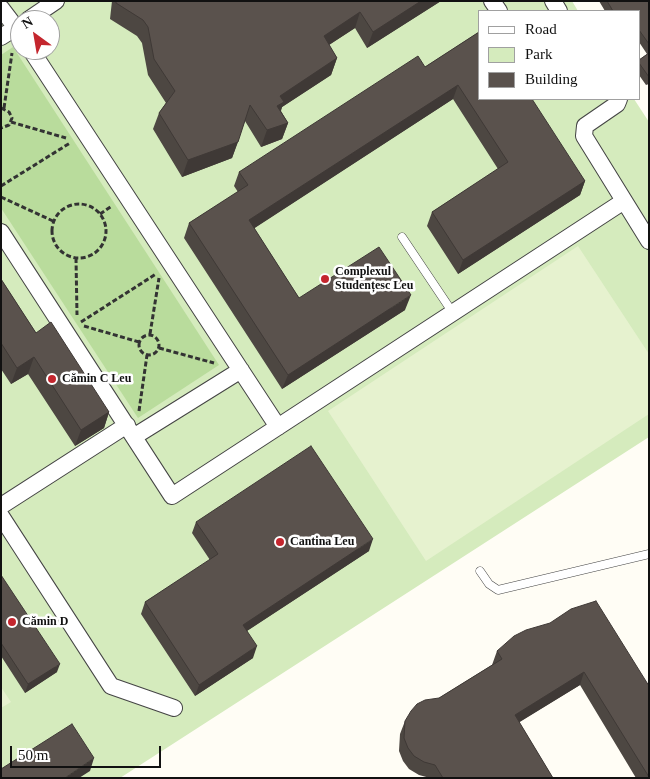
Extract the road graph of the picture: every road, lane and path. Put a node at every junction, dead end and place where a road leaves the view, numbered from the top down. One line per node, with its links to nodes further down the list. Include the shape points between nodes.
1 (56, 1): 2 (street)
2 (43, 10)
3 (14, 60): 6 (path)
4 (39, 60): 23 (street)
5 (619, 100): 11 (street, via 589,122 584,136)
6 (3, 108): 7 (path, via 9,112)
7 (11, 122): 8 (path); 9 (path, via 74,140)
8 (1, 128)
9 (1, 186)
10 (1, 197): 12 (path)
11 (624, 201): 15 (street); 17 (street)
12 (54, 221): 16 (path, via 52,233 56,245 64,254); 16 (path, via 66,207 78,204 90,206 100,214 106,232 102,244 89,256)
13 (1, 232): 25 (street)
14 (402, 237): 17 (lane)
15 (649, 241)
16 (76, 258): 18 (path)
17 (453, 313): 24 (street)
18 (77, 324): 19 (path, via 160,272); 20 (path)
19 (150, 334): 20 (path); 21 (path, via 157,338)
20 (139, 342): 22 (path, via 142,352)
21 (159, 348): 22 (path); 23 (path)
22 (148, 355): 25 (path)
23 (241, 370): 24 (street); 25 (street)
24 (278, 427): 25 (street, via 172,496)
25 (131, 431): 26 (street)
26 (1, 506)
27 (1, 516): 30 (street, via 110,686)
28 (649, 554): 29 (lane, via 498,590)
29 (480, 571)
30 (174, 708)

